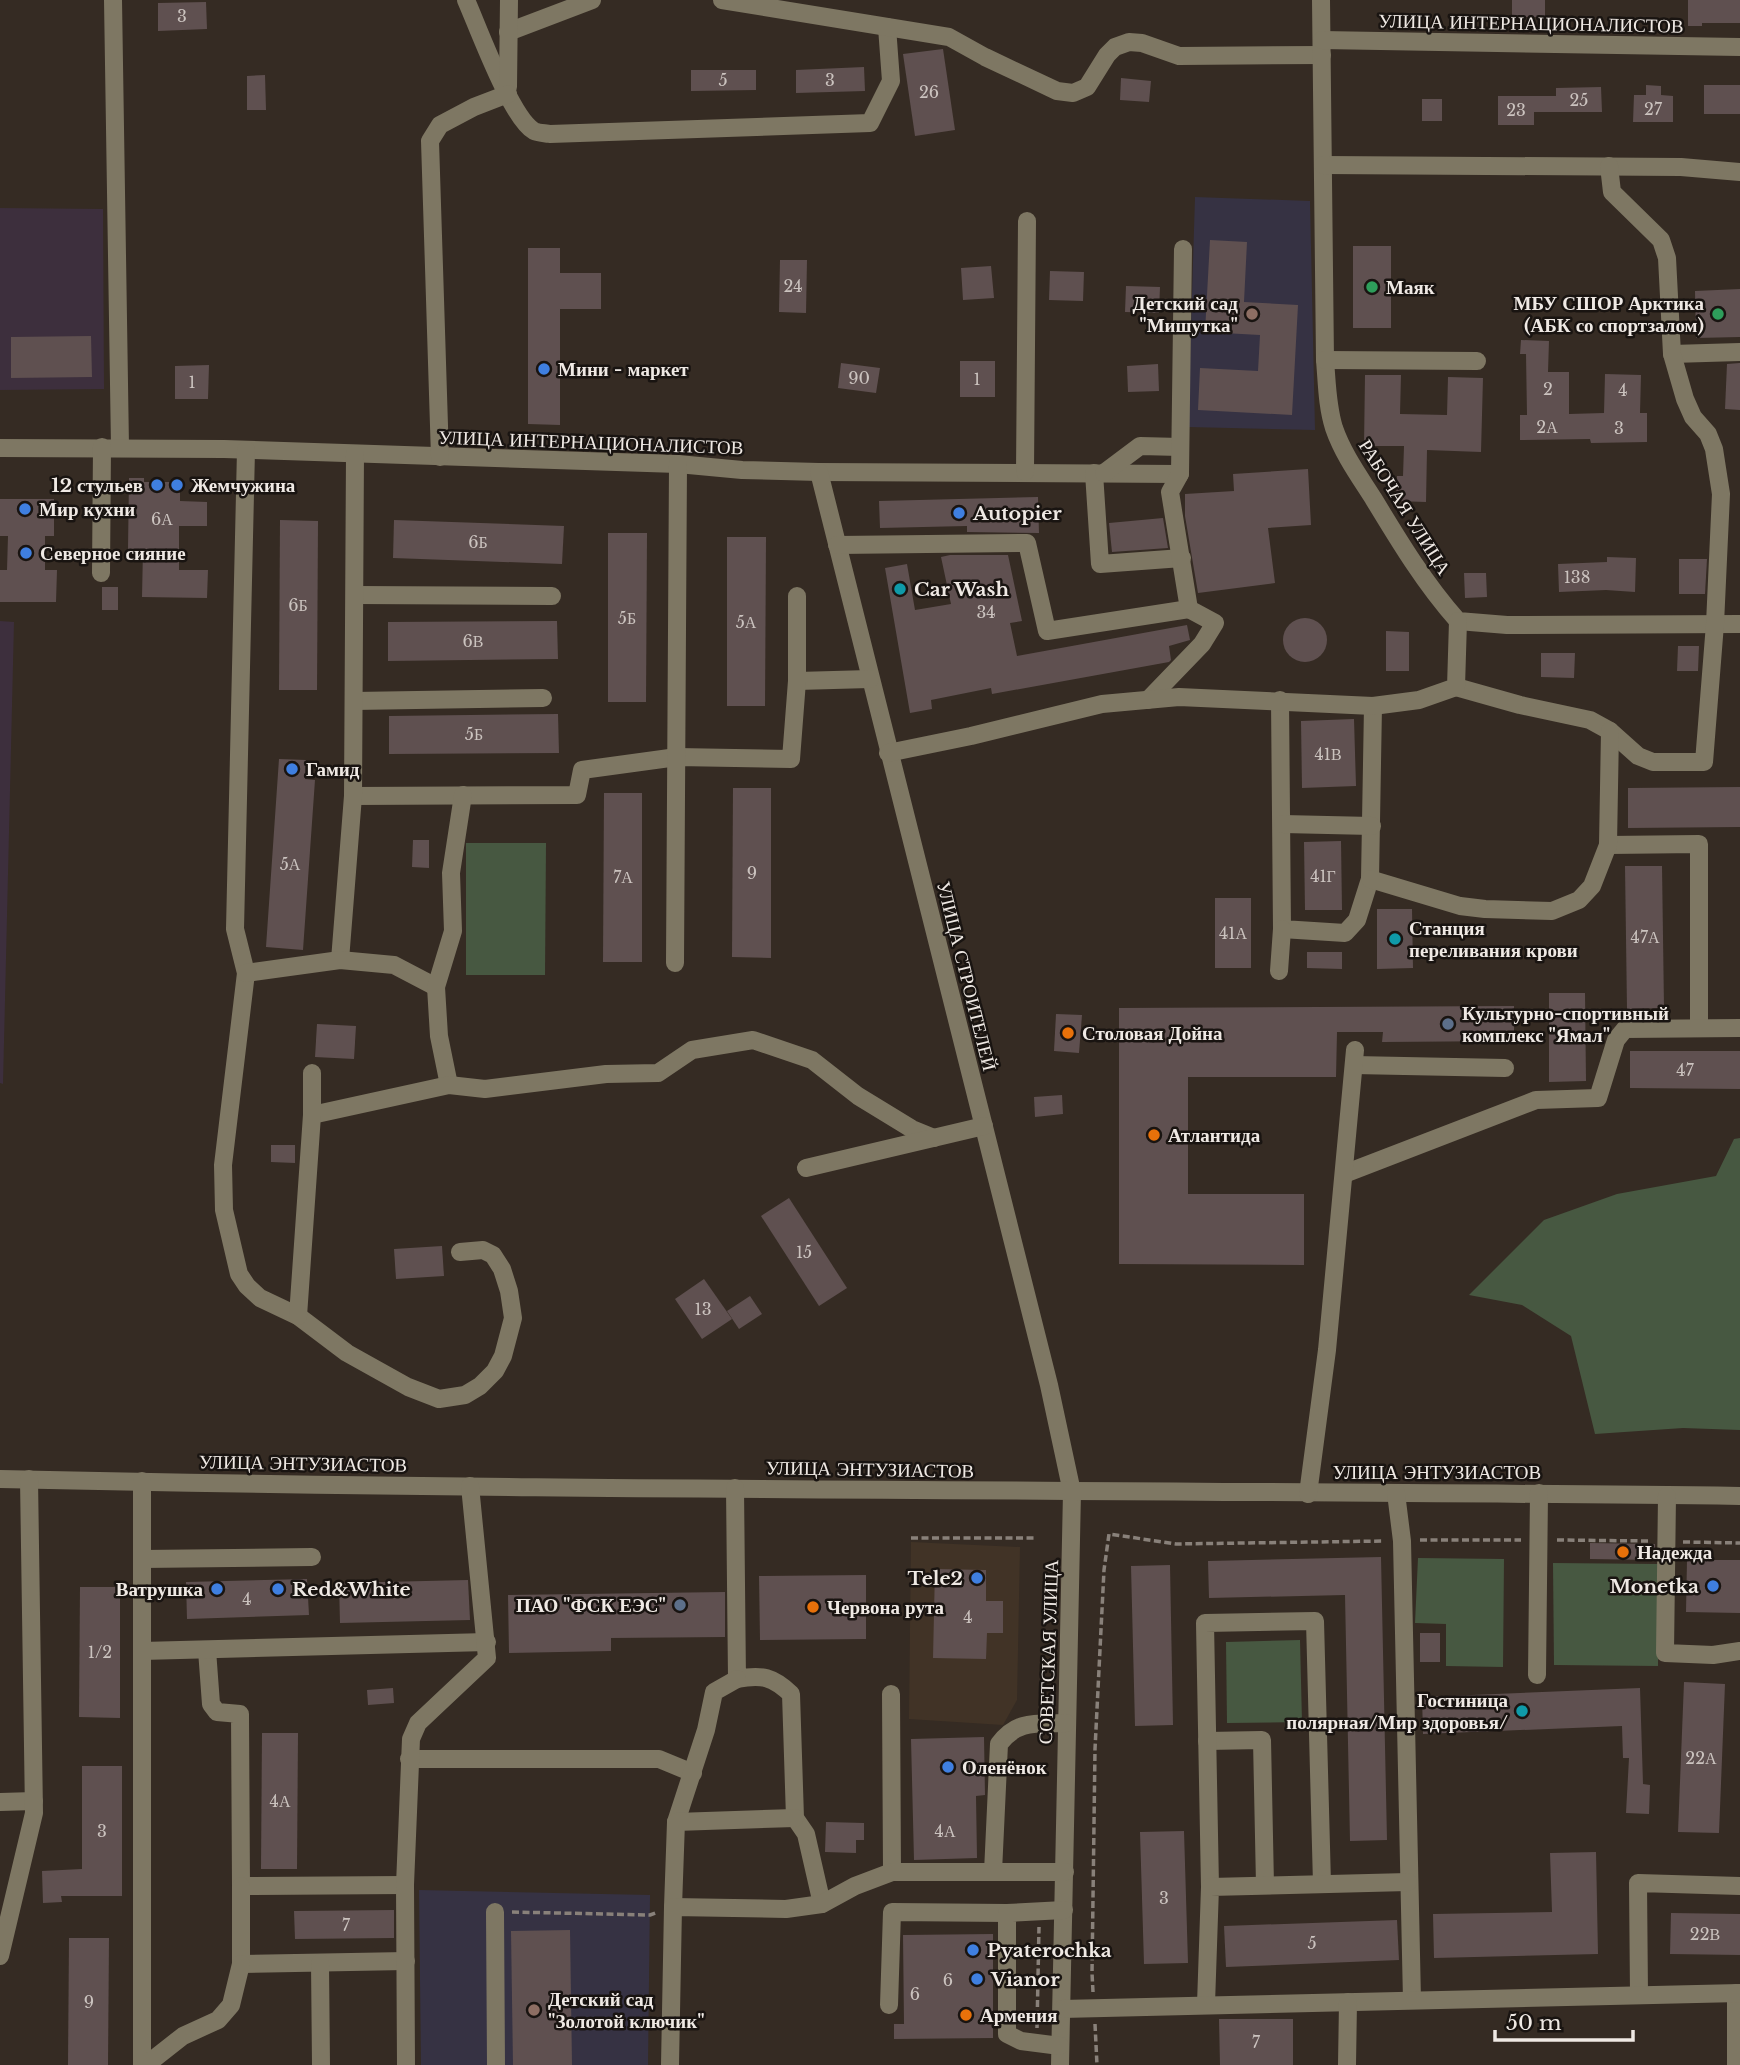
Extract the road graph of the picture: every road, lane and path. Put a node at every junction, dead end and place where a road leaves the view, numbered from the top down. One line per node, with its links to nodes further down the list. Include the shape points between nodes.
1 (113, 0): 24 (street)
2 (466, 0): 13 (street)
3 (509, 0): 10 (street)
4 (592, 0): 10 (street)
5 (722, 0): 8 (street, УЛИЦА ИНТЕРНАЦИОНАЛИСТОВ)
6 (777, 0): 8 (street)
7 (1321, 0): 12 (street, РАБОЧАЯ УЛИЦА)
8 (792, 12): 9 (street, УЛИЦА ИНТЕРНАЦИОНАЛИСТОВ)
9 (887, 27): 12 (street, УЛИЦА ИНТЕРНАЦИОНАЛИСТОВ, via 949,37 1058,91 1073,93 1087,87 1115,47 1129,42 1179,56); 13 (street, via 891,81 870,123 550,134 535,131 524,121)
10 (508, 32): 13 (street)
11 (1740, 47): 12 (street, УЛИЦА ИНТЕРНАЦИОНАЛИСТОВ)
12 (1322, 48): 14 (street, РАБОЧАЯ УЛИЦА)
13 (508, 94): 28 (street, via 440,125 430,141)
14 (1322, 165): 15 (street); 21 (street, РАБОЧАЯ УЛИЦА)
15 (1609, 166): 16 (street); 20 (street, via 1612,192 1661,240 1667,258)
16 (1740, 172)
17 (1027, 221): 31 (street)
18 (1183, 249): 25 (street)
19 (1740, 352): 20 (street)
20 (1672, 354): 42 (street, via 1685,399 1714,449 1721,494)
21 (1325, 360): 22 (street); 41 (street, РАБОЧАЯ УЛИЦА, via 1328,403 1344,451 1396,537)
22 (1478, 360)
23 (0, 447): 24 (street, УЛИЦА ИНТЕРНАЦИОНАЛИСТОВ)
24 (111, 447): 26 (street, УЛИЦА ИНТЕРНАЦИОНАЛИСТОВ); 36 (street)
25 (1180, 447): 32 (street, via 1140,446); 33 (street)
26 (246, 450): 27 (street, УЛИЦА ИНТЕРНАЦИОНАЛИСТОВ); 65 (street, via 235,929)
27 (355, 454): 28 (street, УЛИЦА ИНТЕРНАЦИОНАЛИСТОВ); 37 (street)
28 (440, 457): 29 (street, УЛИЦА ИНТЕРНАЦИОНАЛИСТОВ)
29 (678, 464): 30 (street, УЛИЦА ИНТЕРНАЦИОНАЛИСТОВ); 54 (street)
30 (819, 472): 31 (street, УЛИЦА ИНТЕРНАЦИОНАЛИСТОВ); 34 (street, УЛИЦА СТРОИТЕЛЕЙ)
31 (1025, 472): 32 (street, УЛИЦА ИНТЕРНАЦИОНАЛИСТОВ)
32 (1099, 473): 33 (street, УЛИЦА ИНТЕРНАЦИОНАЛИСТОВ); 35 (street, via 1100,565)
33 (1180, 474): 35 (street, via 1170,492)
34 (837, 545): 40 (street, via 1027,543 1047,631); 44 (street, УЛИЦА СТРОИТЕЛЕЙ)
35 (1182, 558): 40 (street)
36 (102, 573)
37 (355, 595): 38 (street); 50 (street)
38 (552, 596)
39 (797, 596): 45 (street)
40 (1189, 609): 48 (street, via 1215,623 1202,644)
41 (1458, 621): 42 (street); 46 (street)
42 (1715, 624): 43 (street); 52 (street, via 1704,762 1653,762 1638,756)
43 (1740, 624)
44 (870, 679): 45 (street); 53 (street, УЛИЦА СТРОИТЕЛЕЙ)
45 (797, 681): 54 (street, via 791,759)
46 (1456, 687): 51 (street, via 1419,700); 52 (street, via 1590,720)
47 (543, 698): 50 (street)
48 (1148, 700): 49 (street); 53 (street, via 1102,704)
49 (1280, 700): 51 (street); 57 (street)
50 (354, 701): 56 (street)
51 (1373, 706): 58 (street)
52 (1611, 731): 59 (street)
53 (888, 753): 73 (street, УЛИЦА СТРОИТЕЛЕЙ)
54 (677, 757): 55 (street, via 582,770 577,795); 63 (street)
55 (463, 795): 56 (street); 66 (street, via 452,873 453,931)
56 (353, 796): 62 (street)
57 (1283, 824): 58 (street); 61 (street)
58 (1372, 826): 60 (street)
59 (1608, 845): 60 (street, via 1592,886 1578,900 1552,911 1460,906); 67 (street, via 1699,844)
60 (1370, 879): 61 (street, via 1357,920 1345,933)
61 (1282, 929): 64 (street)
62 (340, 960): 65 (street); 66 (street, via 394,965)
63 (675, 963)
64 (1279, 971)
65 (246, 973): 78 (street, via 223,1164 224,1210 239,1274 247,1286)
66 (436, 987): 71 (street)
67 (1699, 1028): 68 (street); 76 (street, via 1625,1029 1616,1040 1598,1098 1536,1100)
68 (1740, 1028)
69 (1505, 1068): 76 (street, via 1354,1058)
70 (312, 1073): 72 (street)
71 (449, 1085): 72 (street); 74 (street, via 485,1089 606,1074 658,1073 692,1049 753,1040 812,1060 858,1096)
72 (312, 1115): 78 (street)
73 (984, 1126): 74 (street); 84 (street, УЛИЦА СТРОИТЕЛЕЙ)
74 (934, 1138): 75 (street)
75 (806, 1168)
76 (1344, 1174): 87 (street)
77 (460, 1252): 78 (street, via 483,1250 493,1255 502,1269 513,1318 495,1371 466,1395 439,1399 408,1387 347,1353)
78 (298, 1316)
79 (0, 1479): 80 (street, УЛИЦА ЭНТУЗИАСТОВ)
80 (29, 1479): 81 (street, УЛИЦА ЭНТУЗИАСТОВ); 109 (street)
81 (142, 1481): 82 (street, УЛИЦА ЭНТУЗИАСТОВ); 97 (street)
82 (470, 1486): 83 (street, УЛИЦА ЭНТУЗИАСТОВ); 98 (street)
83 (735, 1489): 84 (street, УЛИЦА ЭНТУЗИАСТОВ); 103 (street)
84 (1072, 1492): 87 (street, УЛИЦА ЭНТУЗИАСТОВ); 105 (street, СОВЕТСКАЯ УЛИЦА)
85 (1396, 1493): 86 (street, УЛИЦА ЭНТУЗИАСТОВ); 87 (street, УЛИЦА ЭНТУЗИАСТОВ); 93 (street)
86 (1539, 1493): 88 (street, УЛИЦА ЭНТУЗИАСТОВ); 92 (street)
87 (1308, 1494)
88 (1667, 1496): 89 (street, УЛИЦА ЭНТУЗИАСТОВ); 94 (street)
89 (1740, 1496)
90 (911, 1538): 91 (path)
91 (1035, 1538)
92 (1538, 1540): 93 (path); 94 (path); 102 (street)
93 (1402, 1541): 116 (street); 140 (path, via 1176,1544 1110,1534 1104,1570 1096,1749)
94 (1666, 1541): 95 (path); 101 (street, via 1665,1653)
95 (1740, 1543)
96 (312, 1557): 97 (street)
97 (142, 1559): 100 (street)
98 (487, 1642): 99 (street); 107 (street, via 487,1658 418,1723)
99 (207, 1650): 100 (street); 120 (street, via 211,1704 217,1712 240,1714)
100 (142, 1651): 143 (street)
101 (1740, 1651)
102 (1537, 1675)
103 (737, 1679): 108 (street, via 714,1692); 111 (street, via 777,1680 791,1694)
104 (891, 1694): 113 (street)
105 (1066, 1723): 114 (street, via 1022,1725 999,1744); 115 (street, СОВЕТСКАЯ УЛИЦА)
106 (1207, 1741): 117 (street, via 1205,1623 1315,1621); 119 (street, via 1262,1740); 122 (street)
107 (409, 1759): 108 (street, via 659,1759); 118 (street)
108 (692, 1773): 112 (street)
109 (34, 1801): 110 (street); 129 (street)
110 (0, 1802)
111 (795, 1818): 112 (street); 123 (street, via 806,1834)
112 (676, 1822): 124 (street)
113 (892, 1872): 114 (street); 123 (street)
114 (993, 1872): 115 (street)
115 (1065, 1872): 125 (street, СОВЕТСКАЯ УЛИЦА)
116 (1408, 1882): 117 (street); 135 (street)
117 (1322, 1884): 119 (street)
118 (405, 1885): 120 (street); 130 (street)
119 (1265, 1885): 122 (street)
120 (241, 1886): 131 (street)
121 (1740, 1886): 134 (street, via 1638,1883)
122 (1210, 1887): 137 (street)
123 (822, 1904): 124 (street, via 786,1909)
124 (673, 1907): 127 (path, via 650,1915); 147 (street)
125 (1064, 1910): 126 (street); 139 (street, СОВЕТСКАЯ УЛИЦА)
126 (1039, 1911): 128 (street); 141 (path)
127 (495, 1912): 146 (street)
128 (1007, 1913): 138 (street, via 892,1912); 141 (street, via 1007,2034)
129 (0, 1956)
130 (406, 1961): 132 (street); 145 (street)
131 (241, 1964): 132 (street); 143 (street, via 231,2005 218,2020 183,2036)
132 (320, 1964): 144 (street)
133 (1738, 1993): 134 (street); 151 (street)
134 (1639, 1994): 135 (street)
135 (1412, 2000): 136 (street)
136 (1348, 2002): 137 (street); 150 (street)
137 (1206, 2004): 140 (street)
138 (889, 2005)
139 (1062, 2008): 140 (street); 142 (street, СОВЕТСКАЯ УЛИЦА)
140 (1095, 2009): 149 (path)
141 (1037, 2042): 142 (street)
142 (1060, 2046): 148 (street, СОВЕТСКАЯ УЛИЦА)
143 (144, 2065)
144 (321, 2065)
145 (406, 2065)
146 (496, 2065)
147 (670, 2065)
148 (1060, 2065)
149 (1097, 2065)
150 (1347, 2065)
151 (1736, 2065)

